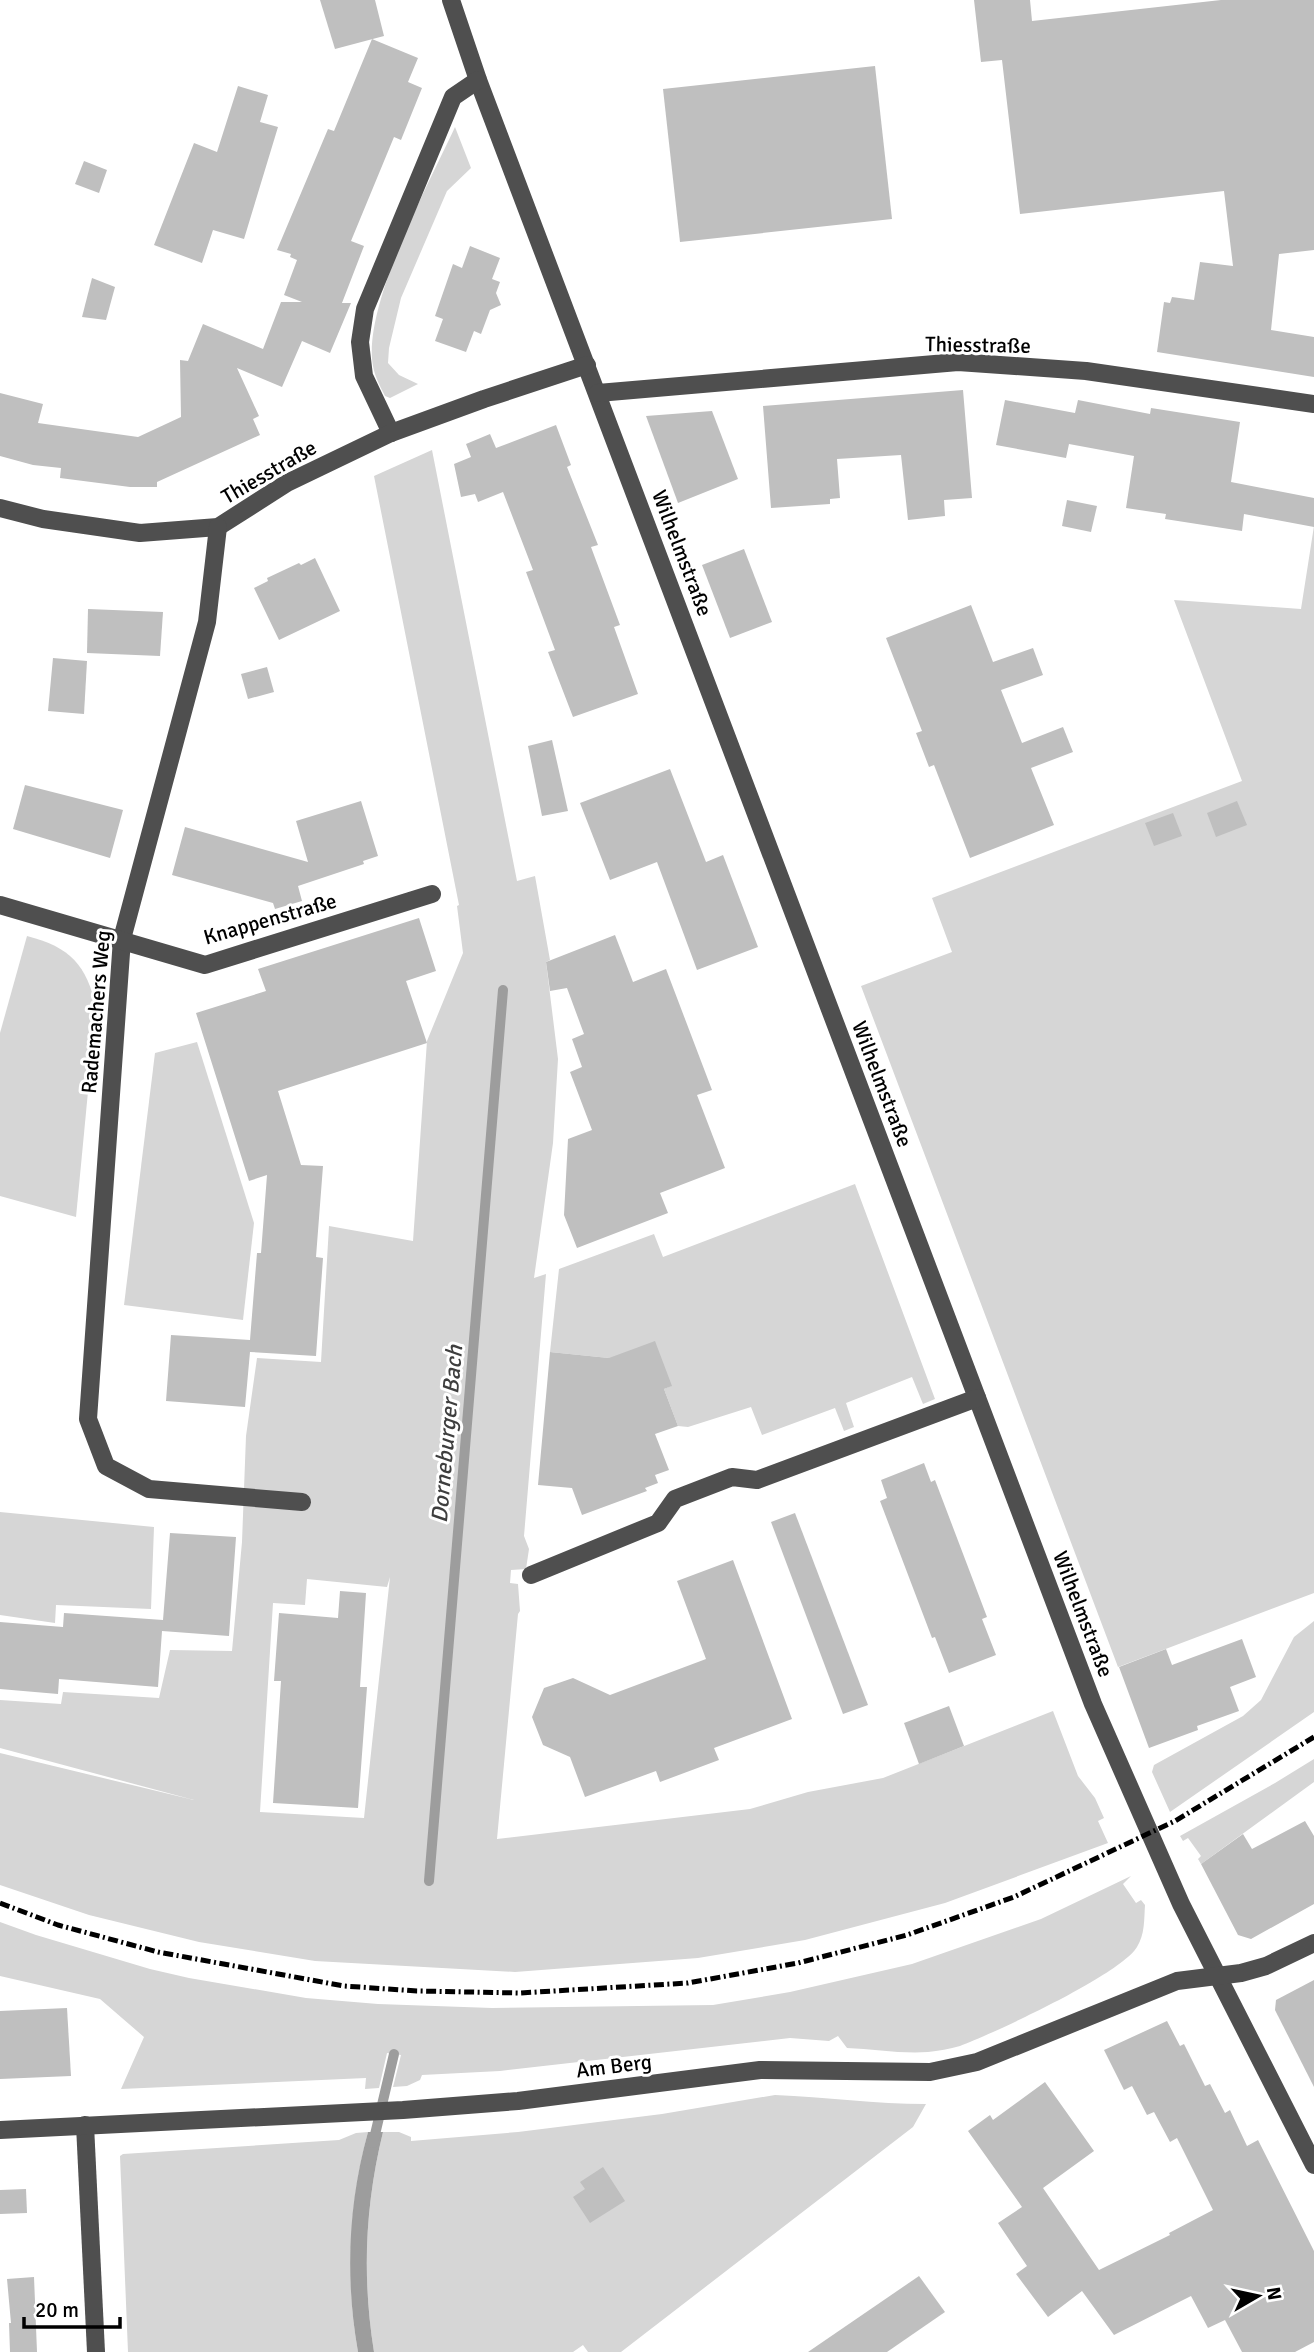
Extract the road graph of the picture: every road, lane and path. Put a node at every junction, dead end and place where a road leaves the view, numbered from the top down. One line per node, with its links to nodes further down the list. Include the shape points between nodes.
1 (451, 0): 2 (street, Wilhelmstraße)
2 (478, 80): 3 (street, Wilhelmstraße); 6 (street, via 453,97 365,310 360,342 363,376)
3 (587, 365): 4 (street, Wilhelmstraße); 6 (street, Thiesstraße)
4 (597, 393): 5 (street, Thiesstraße, via 958,362 1086,371); 12 (street, Wilhelmstraße)
5 (1314, 404)
6 (391, 433): 8 (street, Thiesstraße, via 287,483)
7 (0, 508): 8 (street, Thiesstraße, via 140,533)
8 (218, 527): 11 (street, Rademachers Weg, via 207,622)
9 (432, 894): 11 (street, Knappenstraße, via 205,965)
10 (0, 905): 11 (street, Knappenstraße)
11 (122, 939): 13 (street, Rademachers Weg, via 88,1419 106,1466 149,1489)
12 (977, 1398): 14 (street, via 757,1480 732,1477 676,1499 658,1523); 16 (street, Wilhelmstraße, via 1104,1729)
13 (302, 1502)
14 (531, 1575)
15 (1314, 1942): 16 (street, Am Berg, via 1266,1966)
16 (1217, 1976): 17 (street, Am Berg, via 1177,1982 977,2062 930,2072 760,2070 518,2101); 19 (street, Wilhelmstraße)
17 (85, 2125): 18 (street, Am Berg); 20 (street)
18 (0, 2130)
19 (1314, 2165)
20 (96, 2352)

